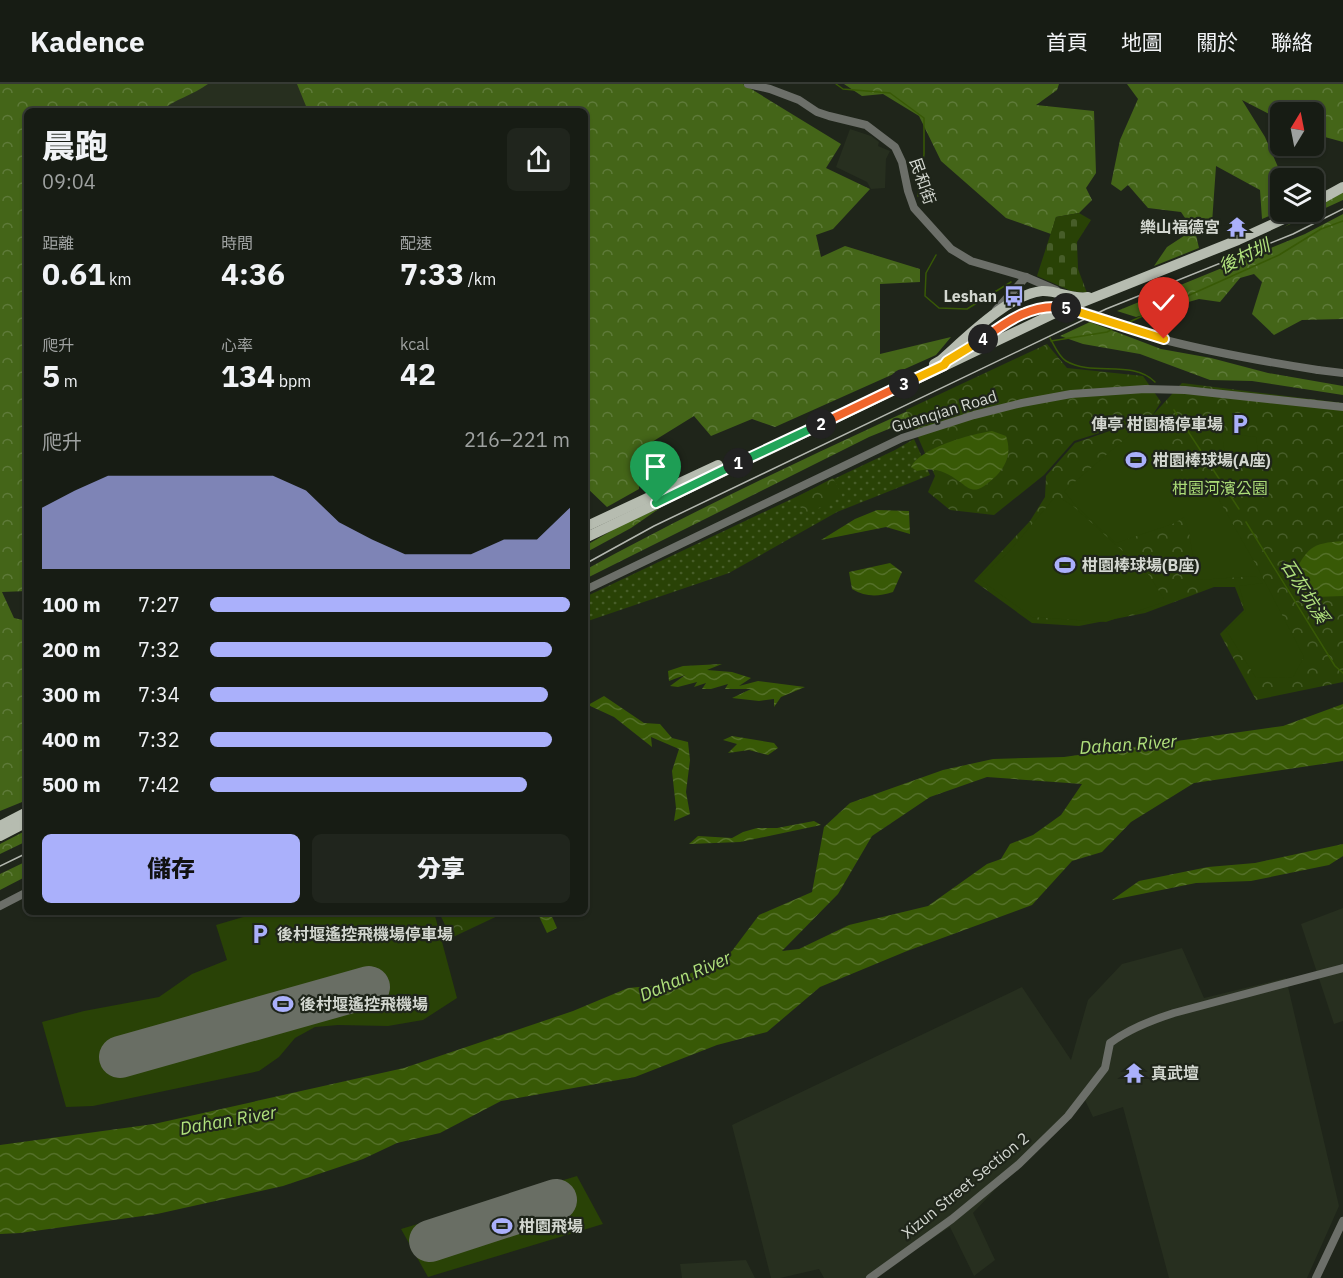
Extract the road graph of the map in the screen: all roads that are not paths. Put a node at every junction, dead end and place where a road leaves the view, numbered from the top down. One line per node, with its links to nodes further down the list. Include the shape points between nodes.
1 (748, 84): 5 (street, 民和街, via 799,100 817,112 866,125 882,136 895,147 902,162 914,208 951,249 971,261)
2 (1343, 188): 3 (main road)
3 (1324, 198)
4 (1277, 222): 6 (main road)
5 (1026, 277): 7 (street, 民和街); 8 (street)
6 (1112, 292): 7 (main road, via 1083,298); 9 (main road)
7 (1067, 295): 8 (main road, via 1031,293)
8 (986, 320): 9 (main road)
9 (944, 362): 10 (street, bridge, via 1010,320 1055,306 1241,358); 12 (main road); 13 (main road)
10 (1343, 373)
11 (1343, 407): 14 (street, Guanqian Road, via 1231,393 1145,389 1071,394 1023,403 902,438)
12 (588, 526)
13 (588, 536)
14 (588, 589)
15 (24, 814): 17 (main road)
16 (24, 824): 18 (main road)
17 (0, 826)
18 (0, 836)
19 (24, 894): 20 (street)
20 (0, 906)
21 (1343, 968): 23 (street, Xizun Street Section 2, via 1174,1013 1120,1036 1110,1043 1105,1068 1087,1092 1019,1164)
22 (1343, 1221): 24 (street)
23 (870, 1278)
24 (1316, 1278)

